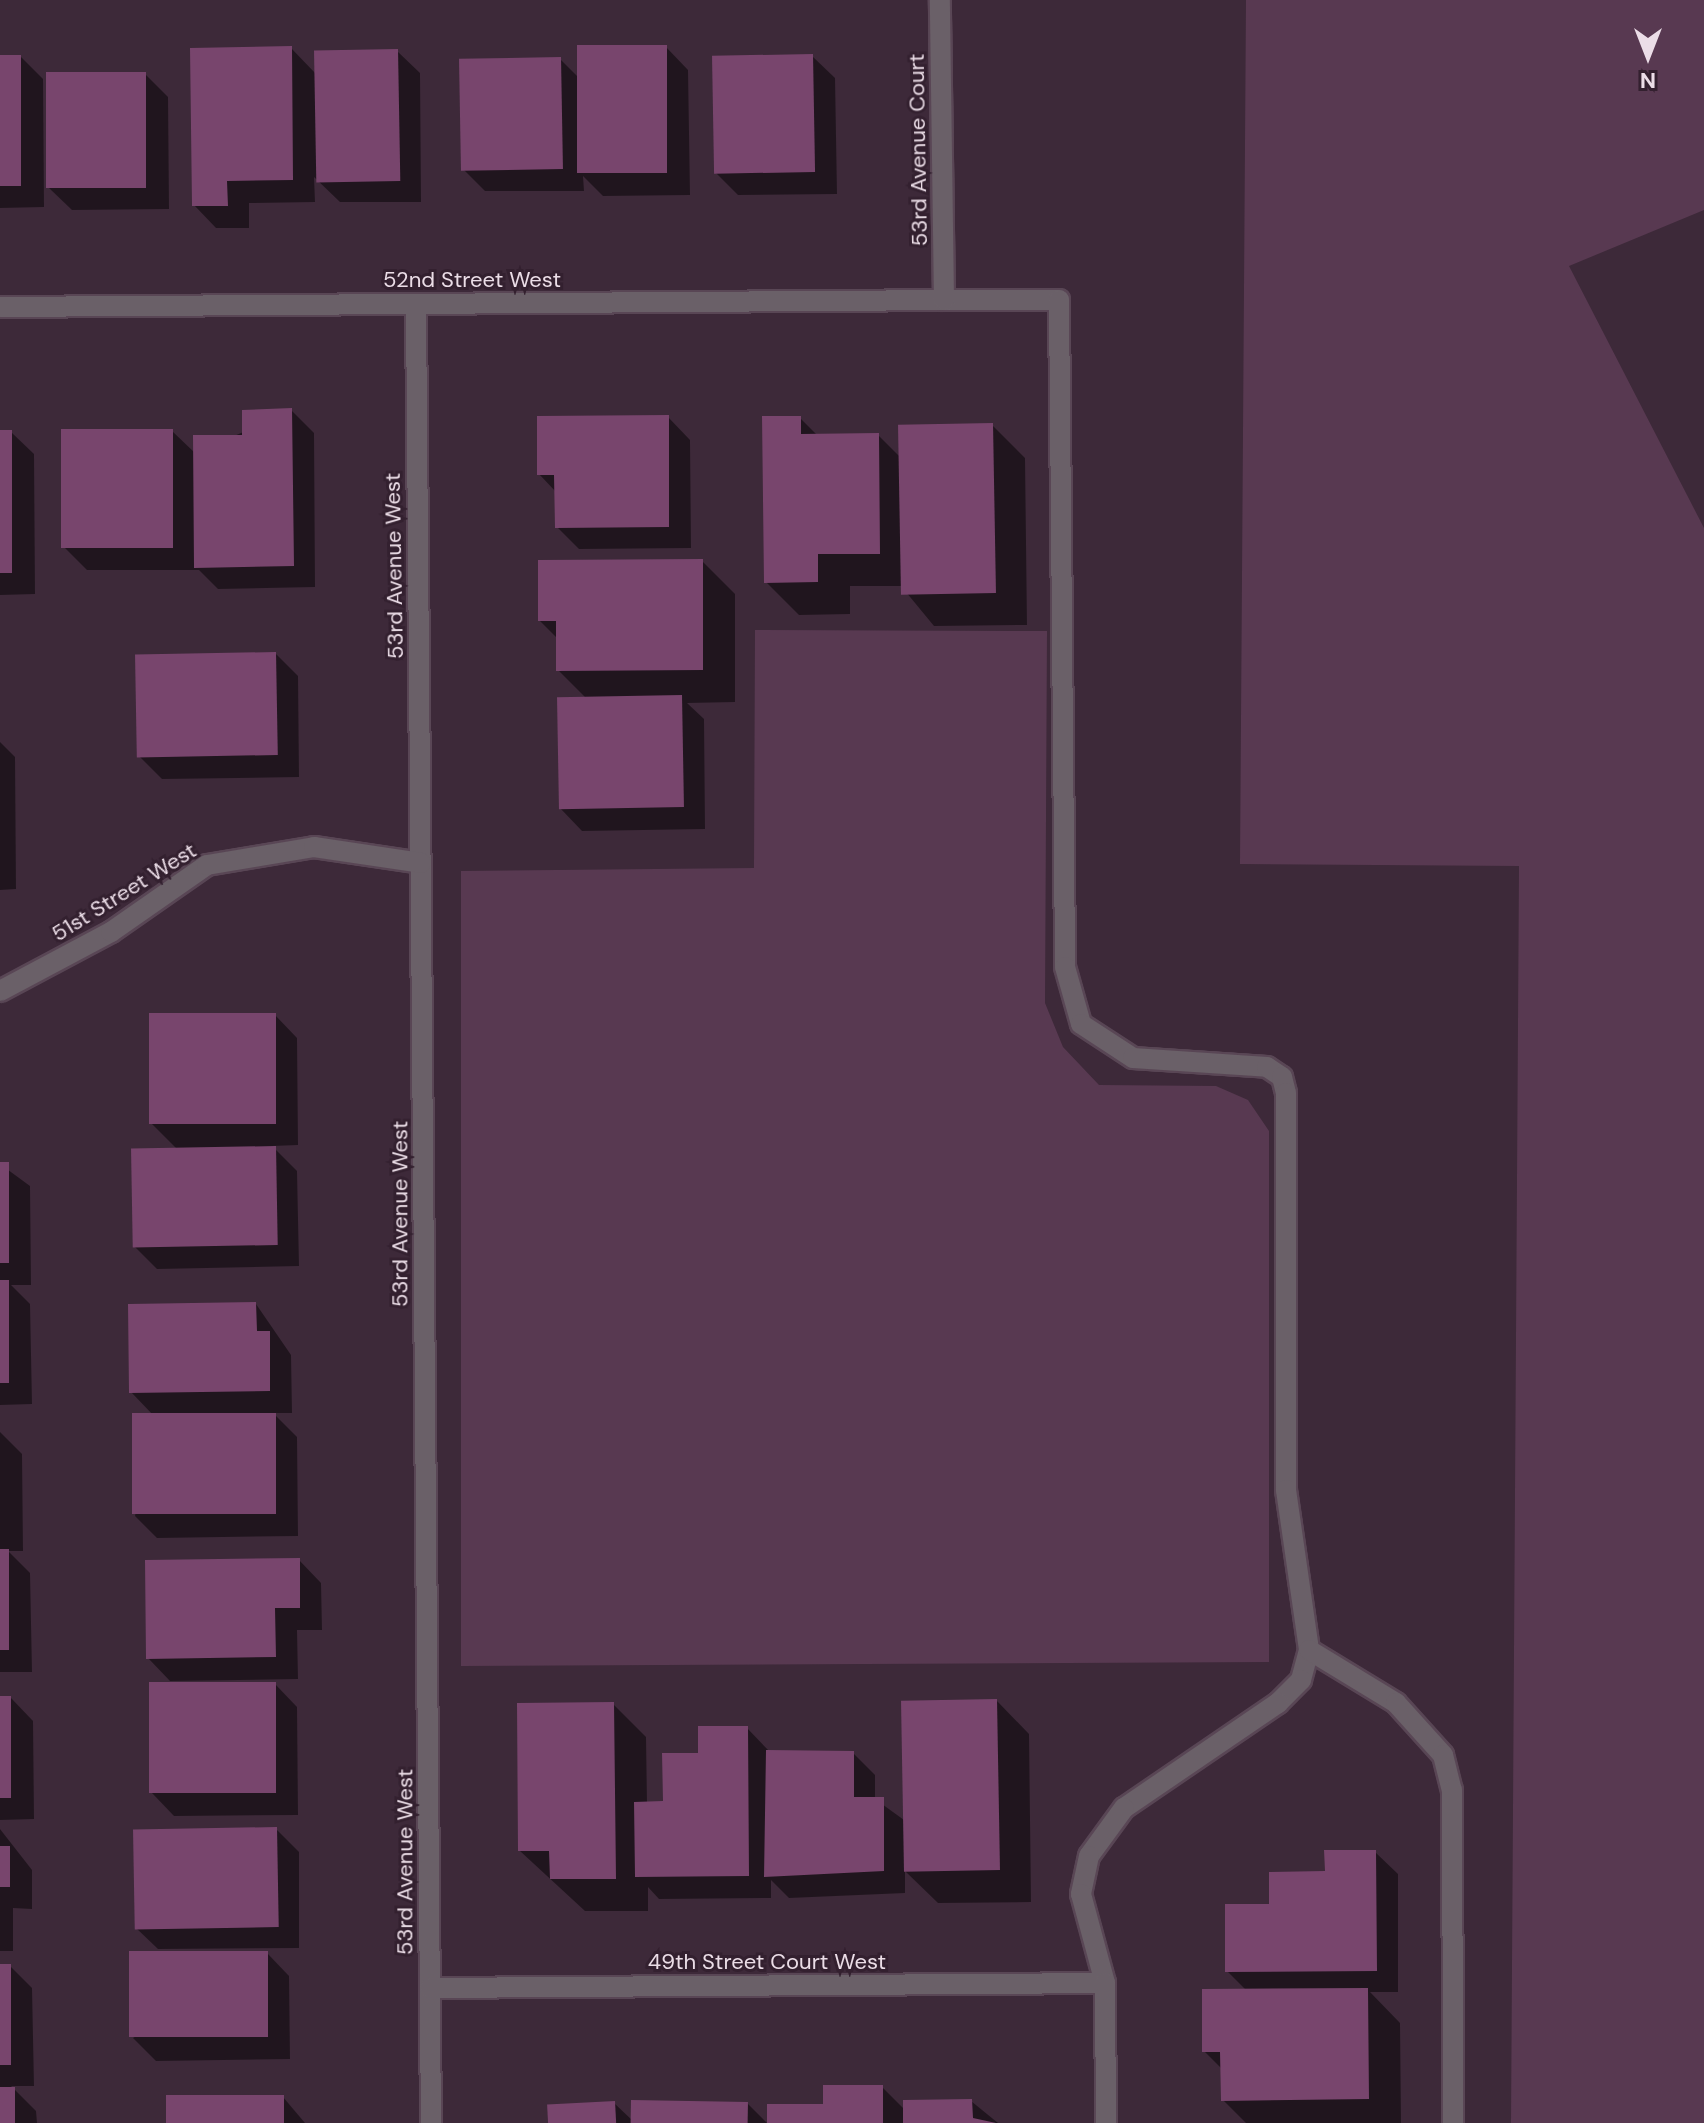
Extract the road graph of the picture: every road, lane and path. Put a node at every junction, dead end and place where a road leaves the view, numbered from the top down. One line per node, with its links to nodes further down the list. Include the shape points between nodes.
1 (940, 0): 2 (street, 53rd Avenue Court)
2 (944, 300): 3 (street, 52nd Street West); 7 (street, 52nd Street West, via 1059,300 1065,967 1081,1024 1133,1058 1267,1067 1282,1077 1286,1490)
3 (416, 304): 4 (street, 52nd Street West); 5 (street, 53rd Avenue West)
4 (0, 307)
5 (421, 863): 6 (street, 51st Street West, via 314,847 207,865 111,932); 9 (street, 53rd Avenue West)
6 (0, 991)
7 (1309, 1650): 8 (street, via 1301,1680 1278,1703 1124,1808 1089,1856 1081,1894); 12 (street, via 1396,1703 1443,1755 1452,1790)
8 (1105, 1983): 9 (street, 49th Street Court West); 11 (street)
9 (430, 1988): 10 (street, 53rd Avenue West)
10 (431, 2123)
11 (1106, 2123)
12 (1453, 2123)

